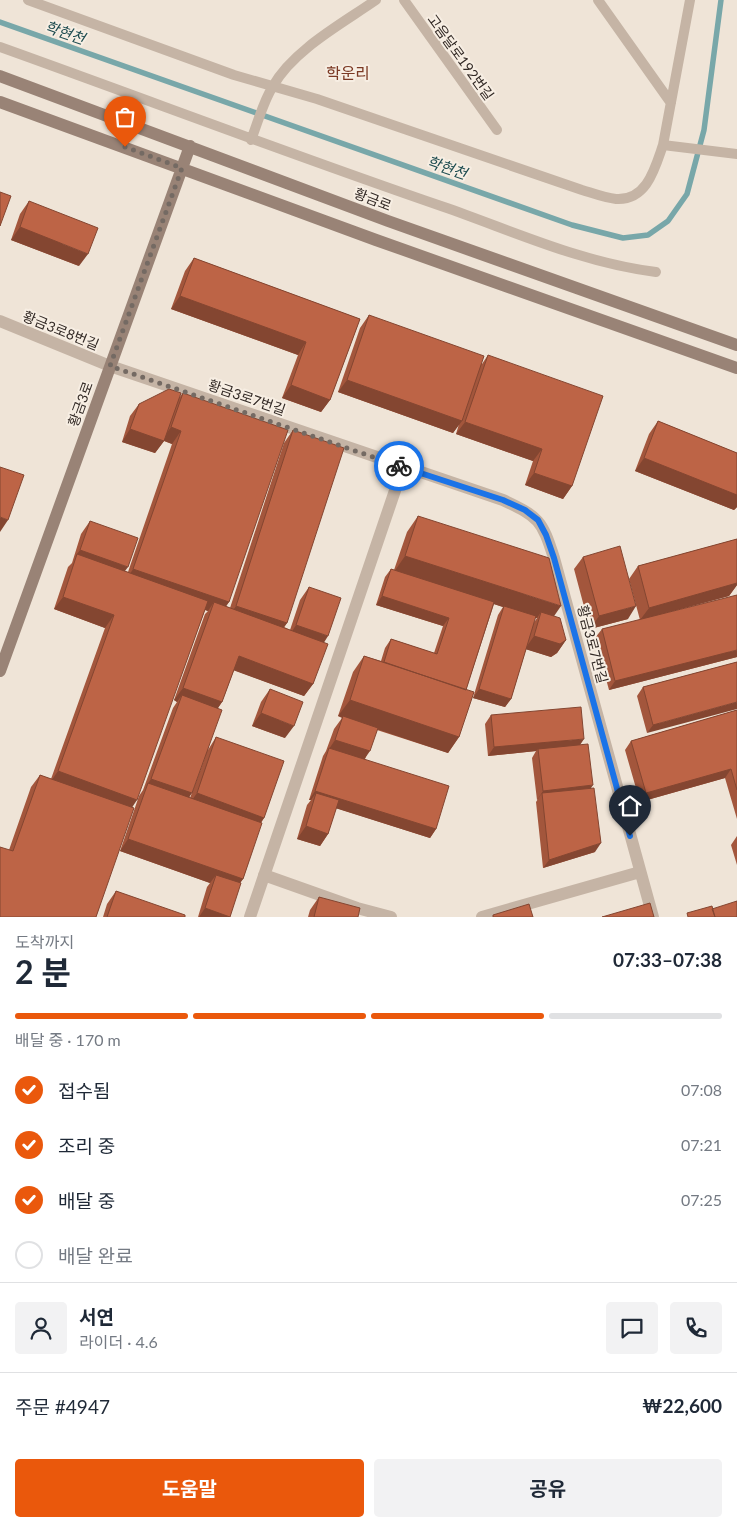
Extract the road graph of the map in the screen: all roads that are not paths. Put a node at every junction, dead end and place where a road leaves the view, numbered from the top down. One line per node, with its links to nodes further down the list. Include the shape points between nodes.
1 (28, 0): 8 (lane)
2 (376, 0): 8 (lane, via 309,47 285,69)
3 (404, 0): 11 (lane, 고음달로192번길)
4 (598, 0): 10 (lane)
5 (690, 0): 10 (lane)
6 (0, 47): 12 (lane)
7 (0, 76): 14 (street, 황금로)
8 (271, 90): 12 (lane); 13 (lane, via 317,99 616,199 632,196 644,188)
9 (0, 102): 16 (street)
10 (671, 104): 13 (lane)
11 (497, 130)
12 (253, 135): 17 (lane, via 362,180 584,257)
13 (663, 145): 15 (lane)
14 (190, 146): 16 (street, 황금3로); 19 (street, 황금로, via 388,221)
15 (737, 154)
16 (182, 168): 20 (street, 황금3로); 21 (street)
17 (656, 272)
18 (0, 322): 20 (street, 황금3로8번길)
19 (737, 345)
20 (110, 366): 22 (street, 황금3로7번길); 23 (street, 황금3로)
21 (737, 368)
22 (404, 467): 24 (street, 황금3로7번길, via 503,500 538,520 554,558); 25 (street)
23 (0, 671)
24 (640, 872): 28 (street); 29 (street, 황금3로7번길)
25 (264, 875): 26 (street); 27 (street)
26 (250, 917)
27 (391, 917)
28 (482, 917)
29 (653, 917)

